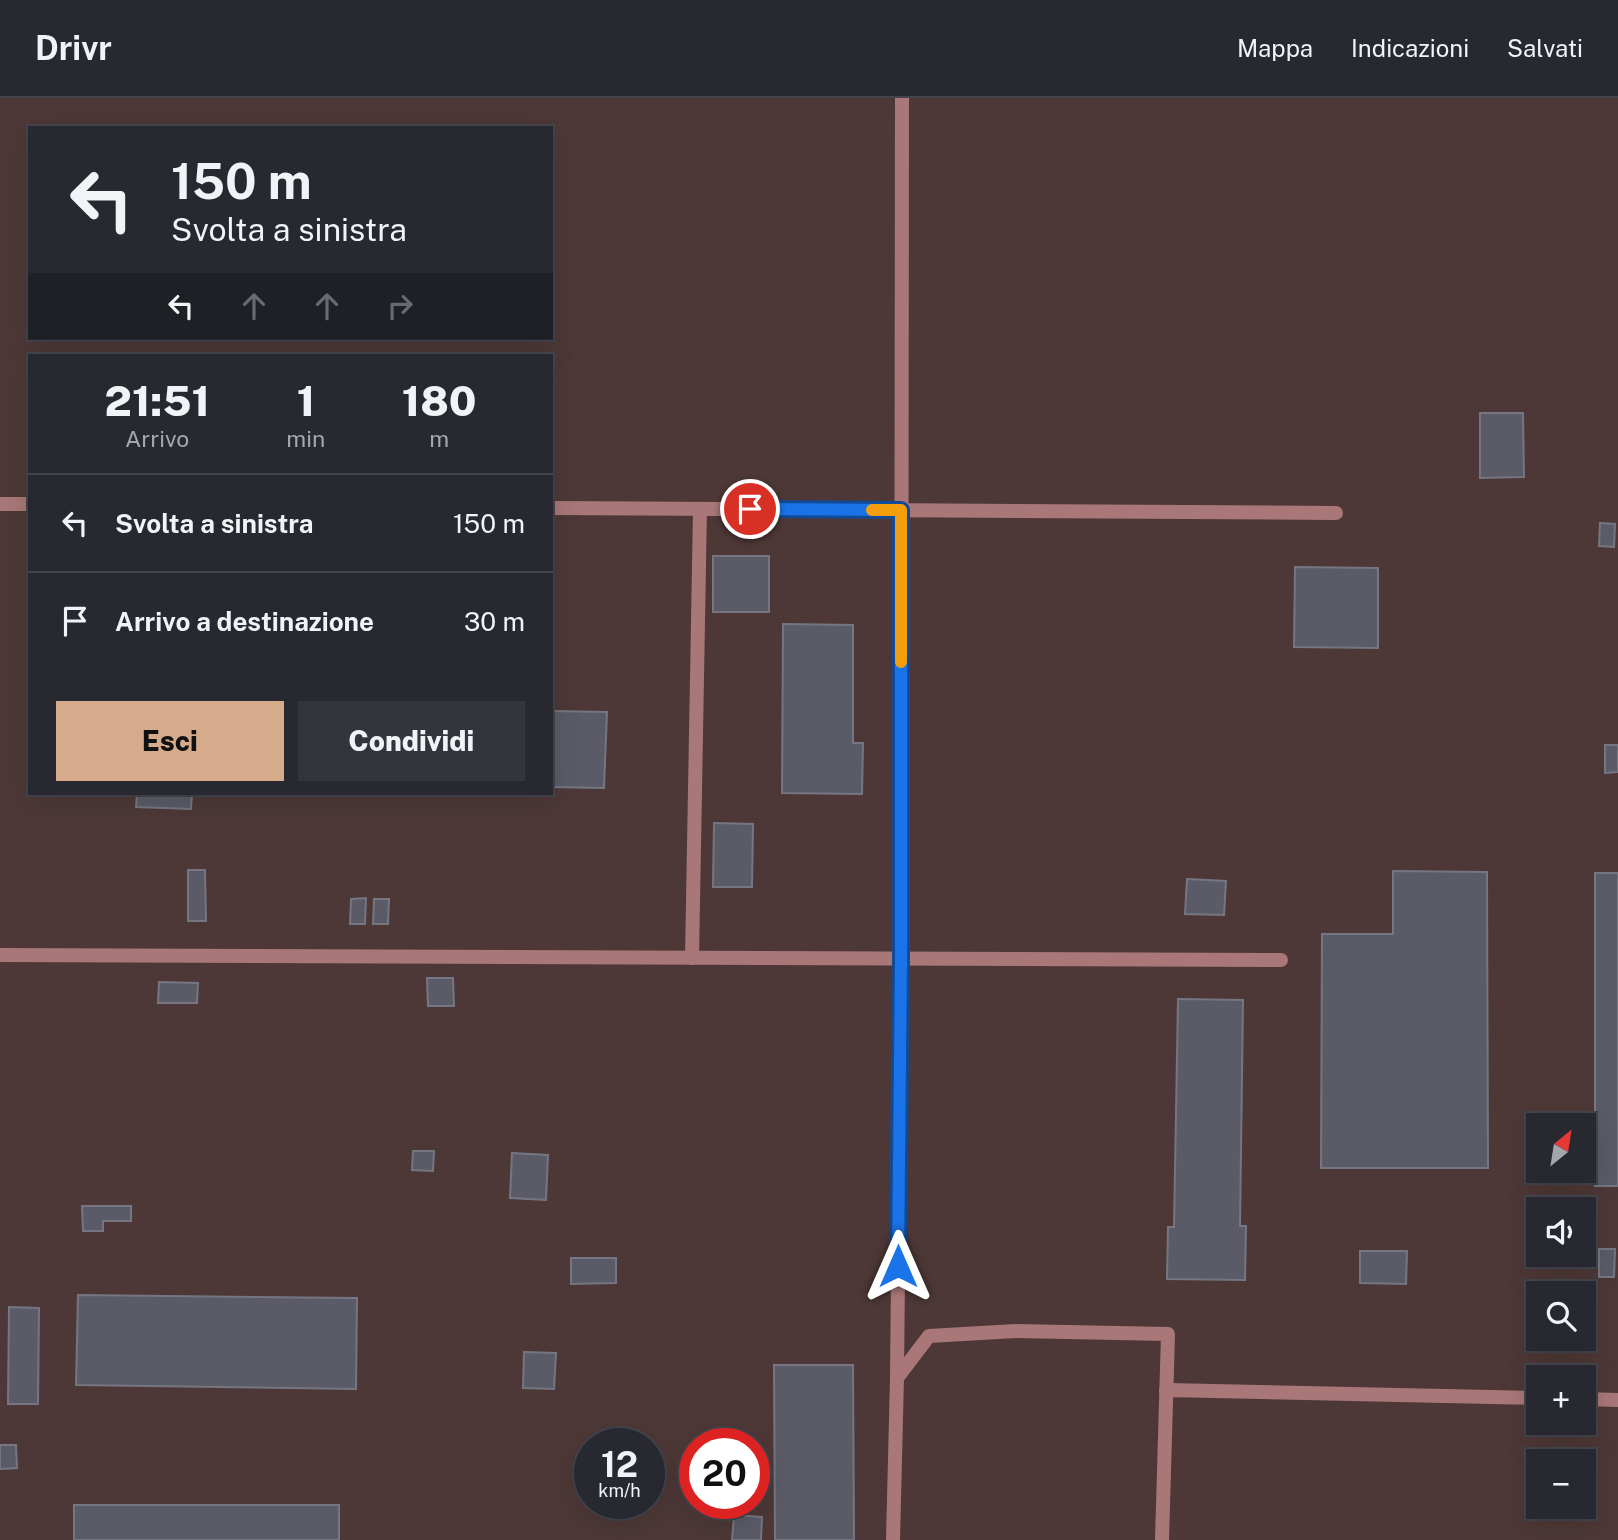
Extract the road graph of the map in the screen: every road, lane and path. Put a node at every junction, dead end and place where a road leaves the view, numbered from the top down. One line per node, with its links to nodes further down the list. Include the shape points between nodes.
1 (902, 98): 6 (lane)
2 (0, 504): 3 (lane)
3 (28, 504)
4 (553, 508): 5 (lane)
5 (700, 509): 6 (lane); 9 (lane)
6 (901, 510): 7 (lane); 10 (lane)
7 (1336, 513)
8 (0, 956): 9 (lane)
9 (692, 958): 10 (lane)
10 (901, 959): 11 (lane); 12 (lane)
11 (1281, 960)
12 (897, 1378): 13 (lane, via 929,1336 1016,1331 1168,1334); 17 (lane)
13 (1166, 1390): 14 (lane); 18 (lane)
14 (1526, 1398)
15 (1596, 1399): 16 (lane)
16 (1618, 1399)
17 (893, 1540)
18 (1163, 1540)

